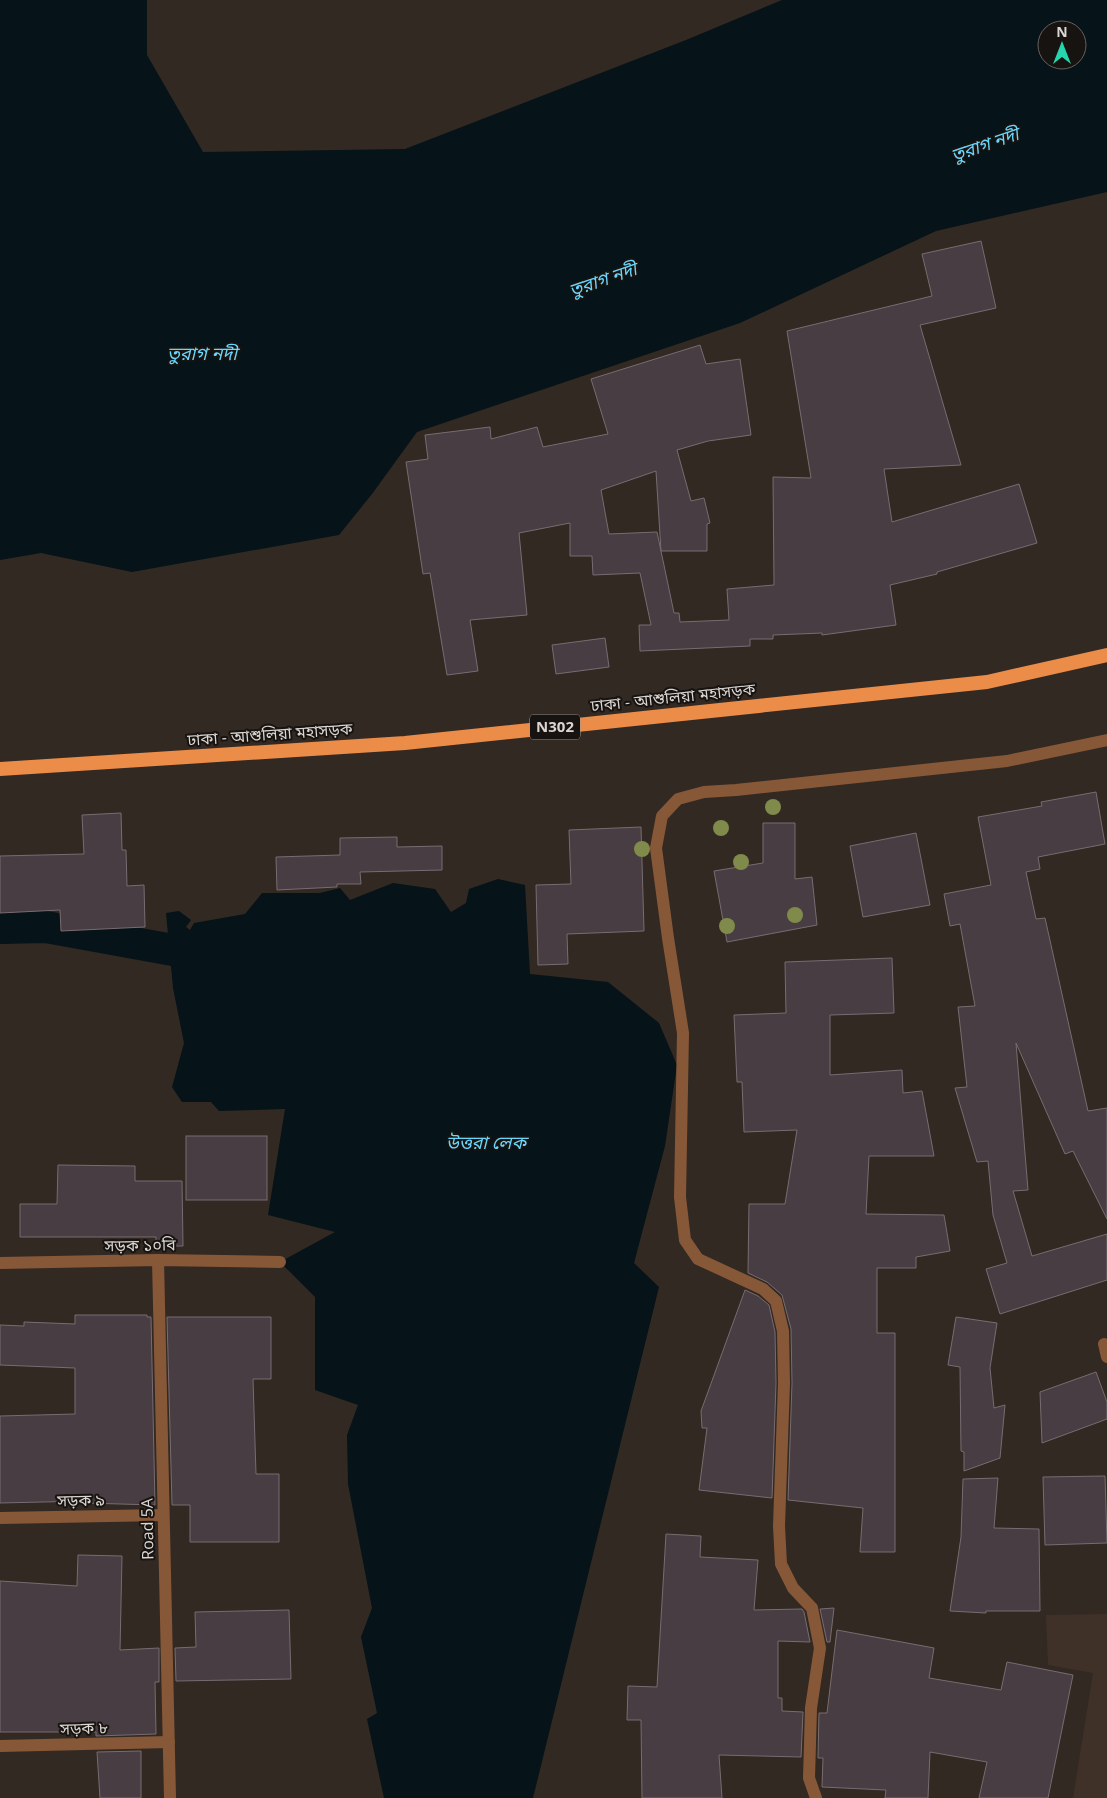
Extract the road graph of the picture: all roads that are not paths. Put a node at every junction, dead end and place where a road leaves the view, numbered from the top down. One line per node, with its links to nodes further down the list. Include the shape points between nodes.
1 (1107, 655): 3 (highway, ঢাকা - আশুলিয়া মহাসড়ক / N302, via 987,682 425,741)
2 (1107, 740): 14 (street, via 1007,760 704,792 678,799 662,816 656,848 683,1033 680,1197 685,1240 698,1259 763,1289 776,1301 783,1331 784,1383 779,1526 781,1564 793,1588 812,1608 820,1648 811,1708 809,1778)
3 (0, 769)
4 (158, 1260): 5 (street, সড়ক ১০বি); 6 (street, সড়ক ১০বি); 9 (street, Road 5A)
5 (280, 1262)
6 (0, 1263)
7 (1104, 1344): 8 (street)
8 (1107, 1357)
9 (163, 1515): 10 (street, সড়ক ৯); 11 (street, Road 5A)
10 (0, 1518)
11 (169, 1742): 12 (street, সড়ক ৮); 13 (street, Road 5A)
12 (0, 1746)
13 (170, 1798)
14 (816, 1798)

